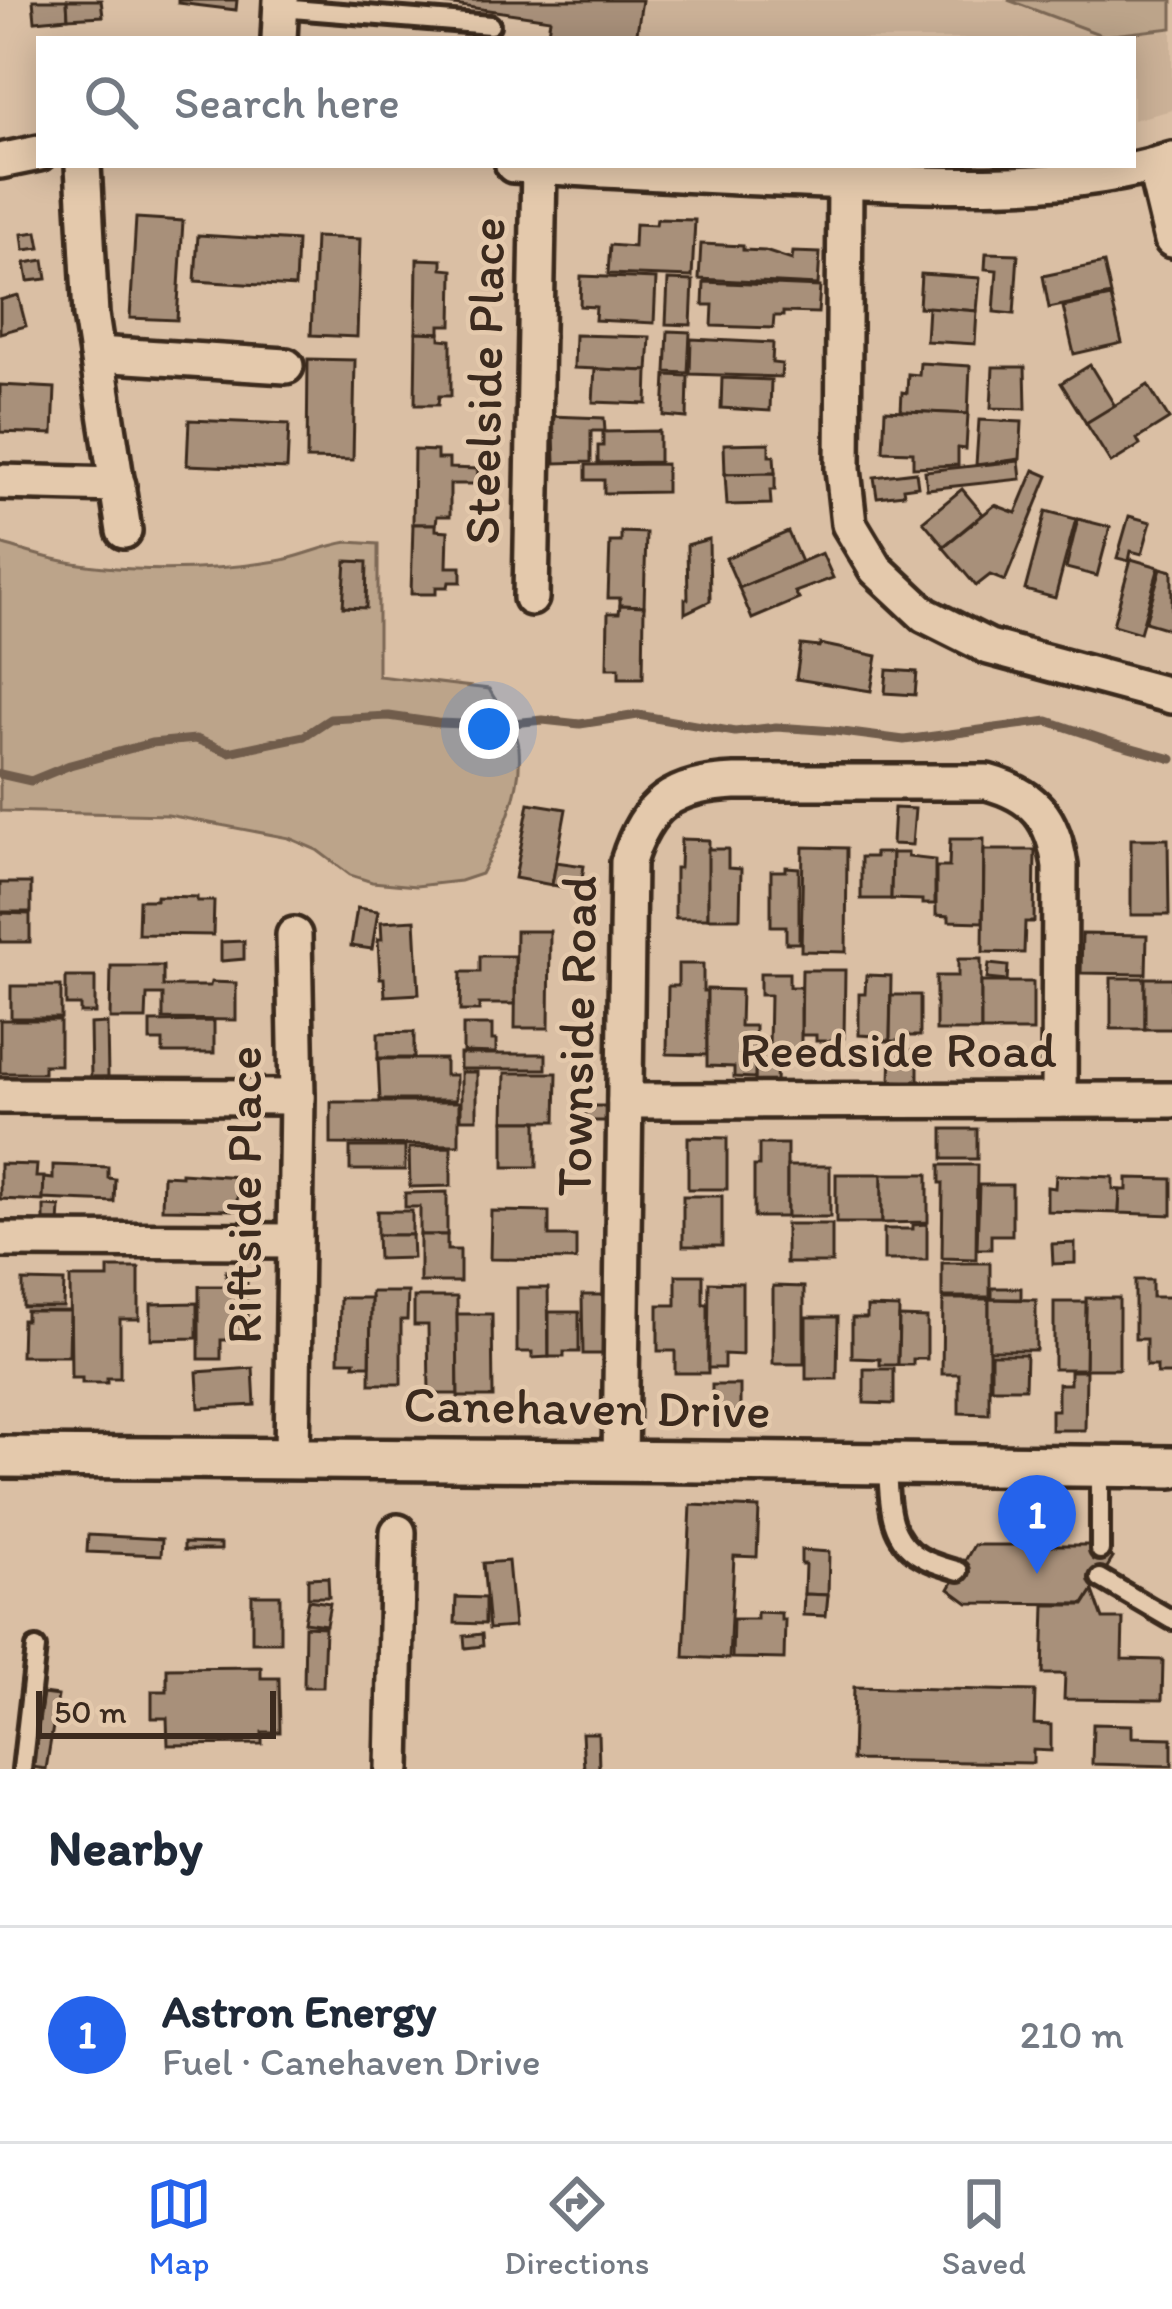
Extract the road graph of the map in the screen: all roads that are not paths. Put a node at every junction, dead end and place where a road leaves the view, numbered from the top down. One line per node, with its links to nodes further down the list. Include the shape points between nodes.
1 (280, 16): 2 (lane)
2 (490, 25)
3 (36, 154): 4 (street)
4 (0, 161)
5 (1163, 163): 9 (street, via 1081,180); 10 (street)
6 (83, 168): 11 (street)
7 (539, 168): 16 (street, Steelside Place)
8 (577, 168): 9 (street)
9 (845, 182): 17 (street, via 843,469 849,524 876,569 925,615 989,647)
10 (1172, 240)
11 (97, 354): 12 (street); 14 (street)
12 (286, 366)
13 (0, 482): 14 (street)
14 (118, 485): 15 (street)
15 (124, 531)
16 (531, 598)
17 (1172, 696)
18 (294, 935): 20 (street, Riftside Place)
19 (0, 1096): 20 (street)
20 (296, 1097): 25 (street, Riftside Place)
21 (1059, 1100): 22 (street, Reedside Road); 23 (street, Reedside Road); 23 (street, Townside Road, via 1060,866 1056,838 1031,803 987,782 735,782 678,791 649,814 635,839 628,862)
22 (1172, 1100)
23 (625, 1101): 28 (street, Townside Road)
24 (0, 1240): 25 (street)
25 (295, 1240): 27 (street, Riftside Place)
26 (0, 1456): 27 (street, Canehaven Drive)
27 (292, 1456): 28 (street, Canehaven Drive)
28 (620, 1463): 29 (street, Canehaven Drive)
29 (886, 1465): 30 (street, Canehaven Drive); 34 (lane, via 897,1534 919,1556)
30 (1100, 1466): 31 (street, Canehaven Drive); 33 (lane)
31 (1172, 1467)
32 (398, 1532): 39 (street)
33 (1100, 1550)
34 (959, 1571)
35 (1100, 1578): 36 (lane)
36 (1172, 1620)
37 (36, 1648): 38 (lane)
38 (22, 1769)
39 (393, 1769)

